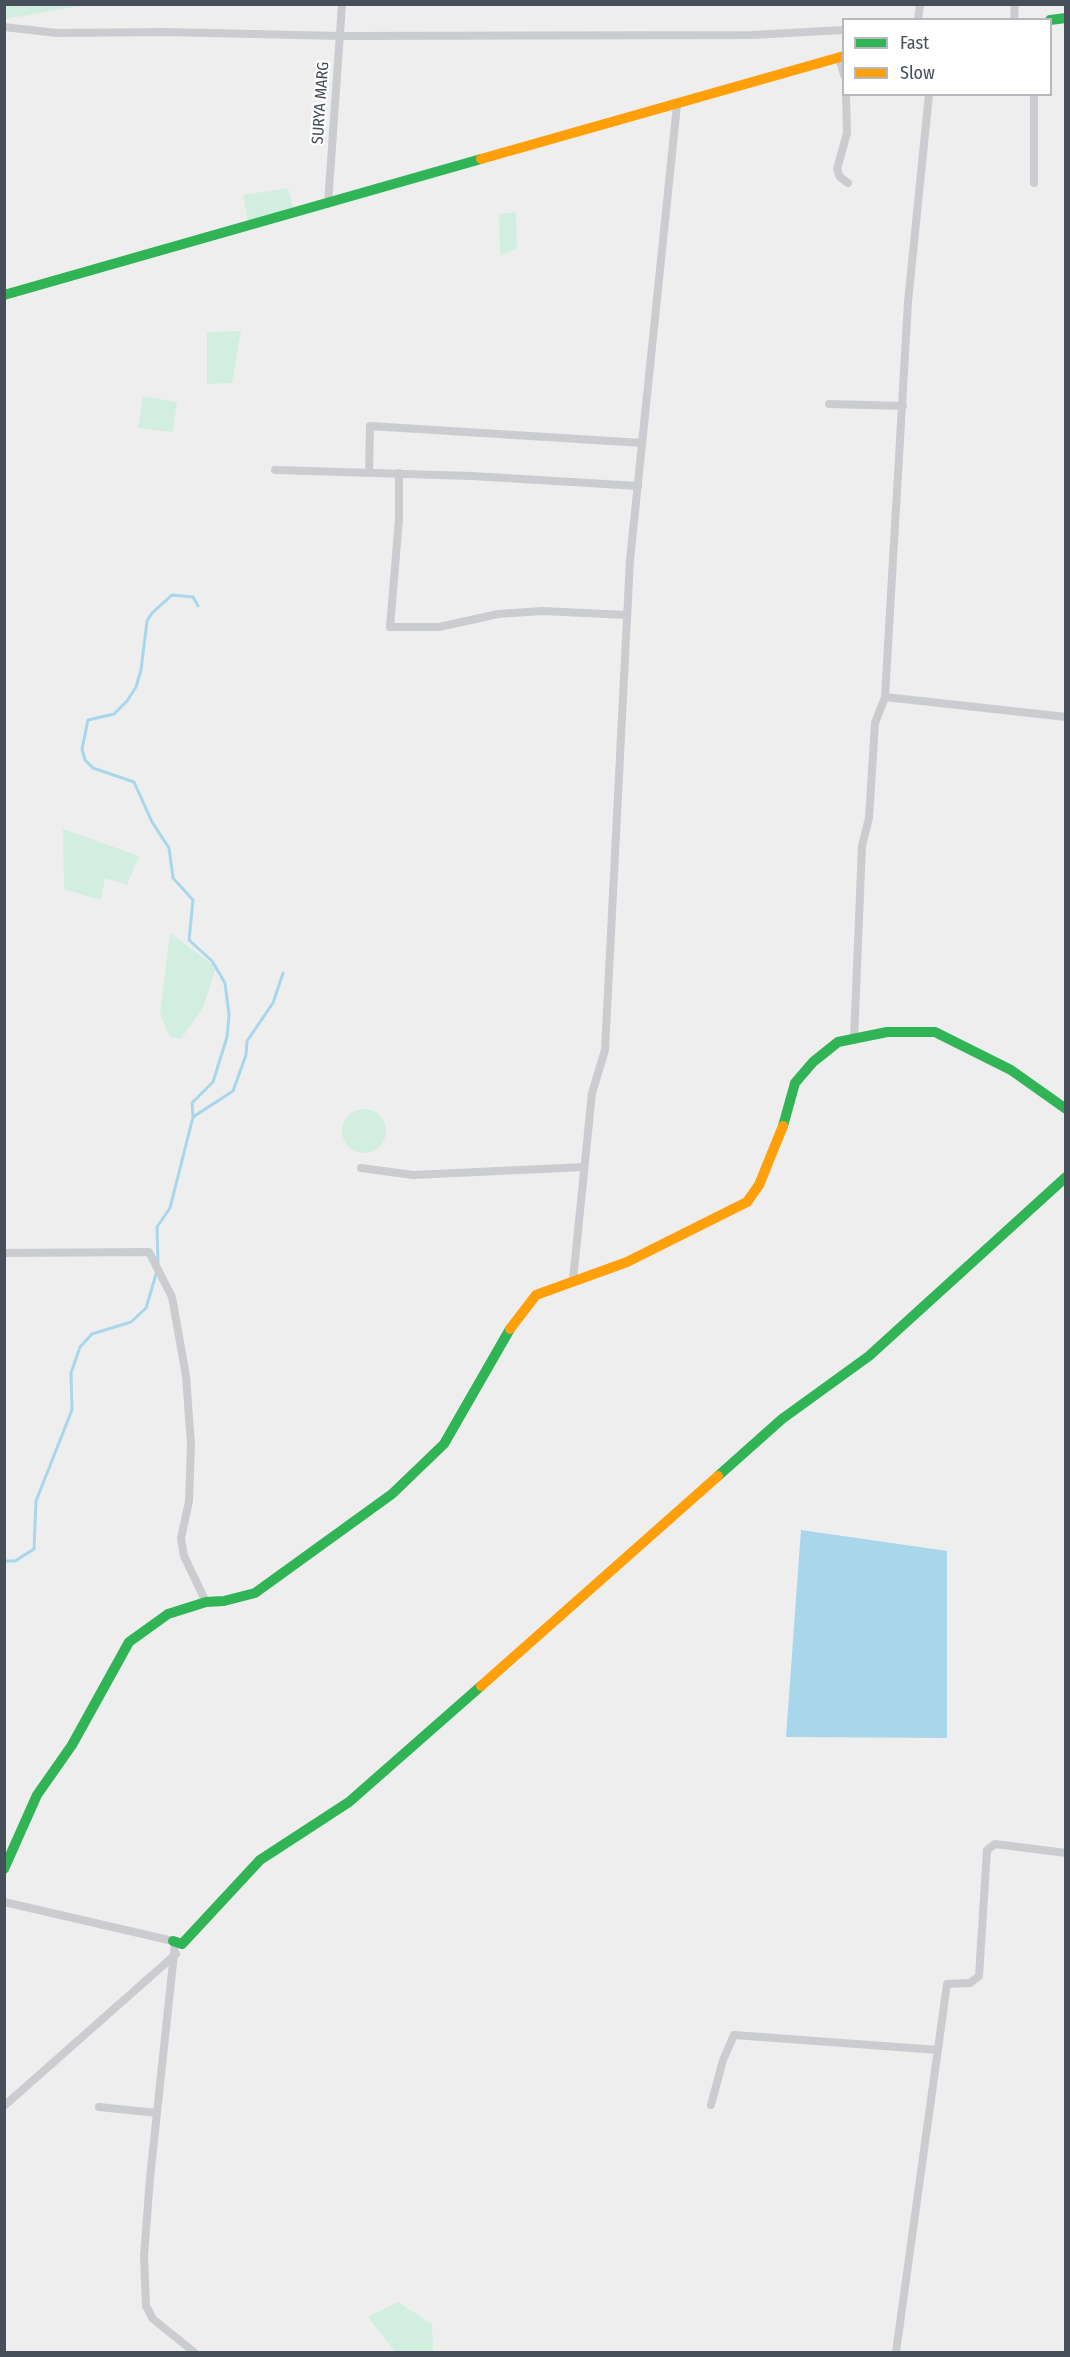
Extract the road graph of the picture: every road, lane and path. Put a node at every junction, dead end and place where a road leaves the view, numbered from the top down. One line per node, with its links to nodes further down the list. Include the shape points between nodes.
1 (342, 4): 4 (street, SURYA MARG)
2 (4, 27): 4 (street, via 57,33)
3 (842, 30): 4 (street)
4 (340, 36): 12 (street, SURYA MARG)
5 (841, 56): 9 (street)
6 (846, 96): 10 (street, via 847,133 837,169)
7 (929, 96): 15 (street, via 908,302)
8 (1034, 96): 11 (street)
9 (677, 105): 12 (street); 16 (street)
10 (849, 183)
11 (1034, 183)
12 (328, 204): 13 (street)
13 (4, 295)
14 (829, 404): 15 (street)
15 (903, 406): 22 (street)
16 (642, 443): 18 (street, via 370,426); 20 (street)
17 (275, 470): 18 (street)
18 (369, 472): 19 (street)
19 (399, 473): 20 (street); 21 (street, via 390,627 439,627 498,614 542,611)
20 (638, 486): 21 (street)
21 (627, 615): 26 (street, via 605,1050 592,1093)
22 (885, 697): 23 (street); 24 (street, via 875,723 869,818 862,846)
23 (1065, 717)
24 (854, 1038): 25 (street, via 887,1032 935,1032 1011,1070); 30 (street, via 838,1042 795,1083 775,1146 759,1185 747,1202 627,1262)
25 (1065, 1109)
26 (584, 1167): 27 (street, via 413,1175); 30 (street)
27 (361, 1168)
28 (1065, 1177): 35 (street, via 869,1356 782,1419 349,1802 260,1860 182,1944)
29 (4, 1253): 31 (street, via 149,1252 172,1297 186,1376 191,1445 189,1501 181,1538 183,1556)
30 (573, 1280): 31 (street, via 536,1295 525,1308 444,1444 392,1494 255,1593)
31 (206, 1602): 33 (street, via 168,1614 129,1642 72,1745 37,1795)
32 (1065, 1853): 37 (street, via 994,1844 987,1850 979,1976 970,1983 946,1984)
33 (4, 1869)
34 (4, 1902): 35 (street)
35 (173, 1941): 36 (street)
36 (176, 1954): 39 (street); 41 (street)
37 (938, 2050): 38 (street, via 734,2035); 43 (street)
38 (711, 2105)
39 (4, 2106)
40 (99, 2107): 41 (street)
41 (157, 2113): 42 (street, via 144,2256 146,2306 153,2319)
42 (194, 2352)
43 (896, 2352)

